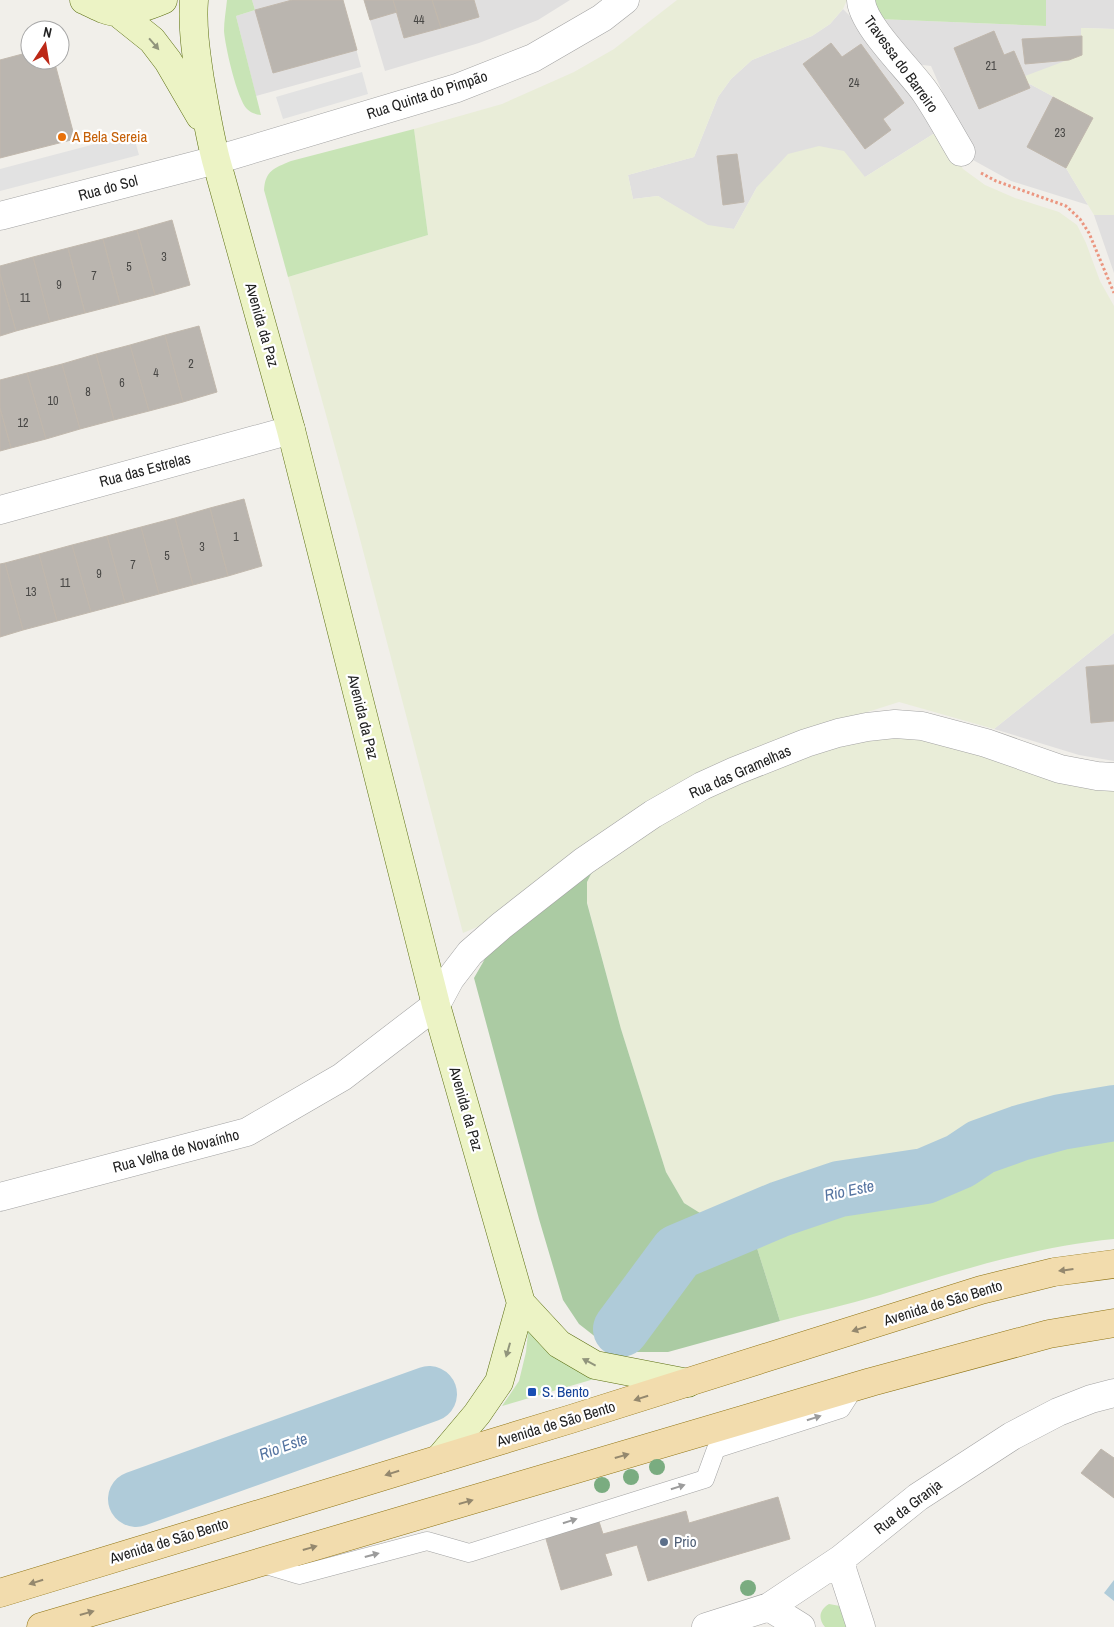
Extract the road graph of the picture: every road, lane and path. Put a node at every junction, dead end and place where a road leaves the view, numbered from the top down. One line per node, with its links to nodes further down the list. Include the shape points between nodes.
1 (84, 0): 6 (street)
2 (163, 0): 6 (street, via 148,7)
3 (194, 0): 7 (street, Avenida da Paz, via 192,21)
4 (624, 0): 9 (street, Rua Quinta do Pimpão, via 602,18 533,58 491,75)
5 (861, 0): 8 (street, Travessa do Barreiro, via 868,20 925,92)
6 (117, 12): 7 (street, Avenida da Paz, one-way to 7, via 152,40)
7 (208, 130): 9 (street, Avenida da Paz)
8 (961, 152): 11 (path, via 978,171 996,182 1066,206 1080,218)
9 (216, 160): 10 (street, Rua do Sol); 12 (street, Avenida da Paz)
10 (0, 216)
11 (1114, 293)
12 (291, 430): 13 (street, Rua das Estrelas); 15 (street, Avenida da Paz)
13 (0, 510)
14 (1114, 777): 15 (street, Rua das Gramelhas, via 1060,768 922,726 895,724 838,733 735,771 653,814 584,861 470,953)
15 (436, 1005): 16 (street, Rua Velha de Novaínho, via 342,1077 247,1132); 18 (street, Avenida da Paz)
16 (0, 1198)
17 (1114, 1264): 20 (main road, Avenida de São Bento, one-way to 20, via 1054,1272 981,1290)
18 (521, 1303): 20 (street, Avenida da Paz, one-way to 18, via 594,1365 559,1344); 23 (street, one-way to 23, via 499,1382)
19 (1114, 1323): 21 (main road, via 1049,1334)
20 (688, 1383): 23 (main road, Avenida de São Bento, one-way to 23)
21 (856, 1387): 25 (main road, one-way to 21); 25 (lane, one-way to 21, via 299,1575 427,1541 469,1553 705,1478 716,1449 841,1409)
22 (1114, 1393): 24 (street, Rua da Granja, via 1058,1412 1012,1436 918,1497)
23 (439, 1459): 26 (main road, Avenida de São Bento, one-way to 26)
24 (840, 1559): 27 (street, Rua da Granja); 31 (street)
25 (258, 1563): 28 (main road, one-way to 25)
26 (0, 1593)
27 (769, 1608): 29 (street, Rua da Granja); 30 (street)
28 (41, 1627)
29 (706, 1627)
30 (801, 1627)
31 (862, 1627)

